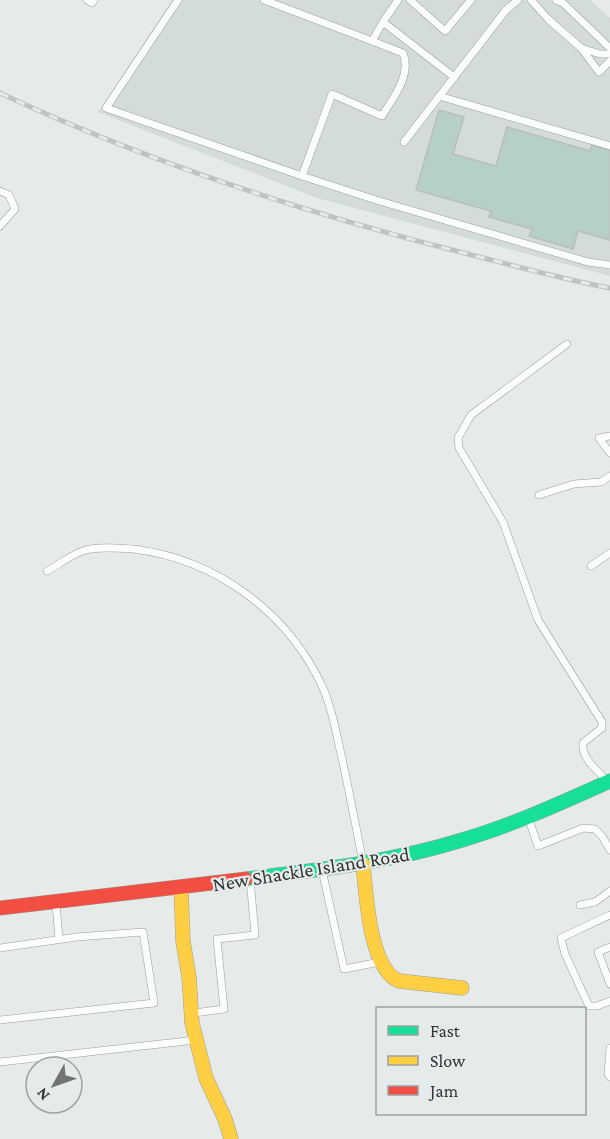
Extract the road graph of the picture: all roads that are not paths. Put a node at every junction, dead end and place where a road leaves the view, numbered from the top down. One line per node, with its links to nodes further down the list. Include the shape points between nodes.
1 (87, 0): 2 (lane)
2 (94, 0)
3 (178, 0): 21 (lane, via 106,108)
4 (264, 0): 12 (lane)
5 (398, 0): 11 (lane)
6 (410, 0): 7 (lane, via 445,31)
7 (471, 0)
8 (518, 0): 17 (lane)
9 (531, 0): 13 (lane)
10 (556, 0): 14 (lane)
11 (383, 22): 12 (lane); 17 (lane)
12 (372, 41): 21 (lane, via 403,53 407,61 401,84 382,116 332,94)
13 (581, 48): 15 (lane); 16 (lane, via 599,72)
14 (610, 48)
15 (610, 54)
16 (610, 61)
17 (454, 77): 18 (lane)
18 (439, 96): 19 (lane); 20 (lane)
19 (404, 142)
20 (610, 146)
21 (302, 176): 24 (lane)
22 (0, 191): 23 (lane, via 9,195 15,209)
23 (0, 226)
24 (610, 265)
25 (567, 344): 33 (lane, via 471,415 458,438 459,448 503,522 538,620 602,722 602,728 583,743 582,750)
26 (610, 436): 27 (lane, via 599,438)
27 (610, 453)
28 (610, 476): 29 (lane, via 602,482 574,484)
29 (539, 495)
30 (610, 553): 31 (lane)
31 (591, 566)
32 (47, 571): 36 (lane, via 84,550 150,551 227,580 275,618 311,665 331,711)
33 (609, 781): 34 (main road, New Shackle Island Road)
34 (528, 817): 35 (lane, via 537,846 583,828 595,829); 36 (main road, New Shackle Island Road, via 460,841)
35 (610, 850)
36 (363, 864): 37 (main road, New Shackle Island Road); 48 (main road)
37 (322, 870): 38 (main road, New Shackle Island Road); 48 (lane, via 344,969)
38 (250, 879): 39 (main road, New Shackle Island Road); 52 (lane, via 255,935 217,939 224,1009)
39 (181, 888): 41 (main road, New Shackle Island Road); 52 (main road)
40 (610, 891): 42 (lane, via 595,902)
41 (56, 902): 43 (main road, New Shackle Island Road); 45 (lane)
42 (580, 905)
43 (0, 908)
44 (610, 915): 51 (lane, via 561,938 589,1006)
45 (60, 939): 47 (lane); 53 (lane, via 142,932 154,1003)
46 (610, 947): 49 (lane, via 598,952)
47 (0, 948)
48 (381, 962): 50 (main road, via 395,980)
49 (610, 984)
50 (462, 988)
51 (610, 1000)
52 (191, 1013): 54 (main road)
53 (0, 1020)
54 (196, 1040): 56 (lane); 58 (main road, via 206,1078)
55 (610, 1048): 57 (lane)
56 (0, 1062)
57 (610, 1077)
58 (231, 1139)

